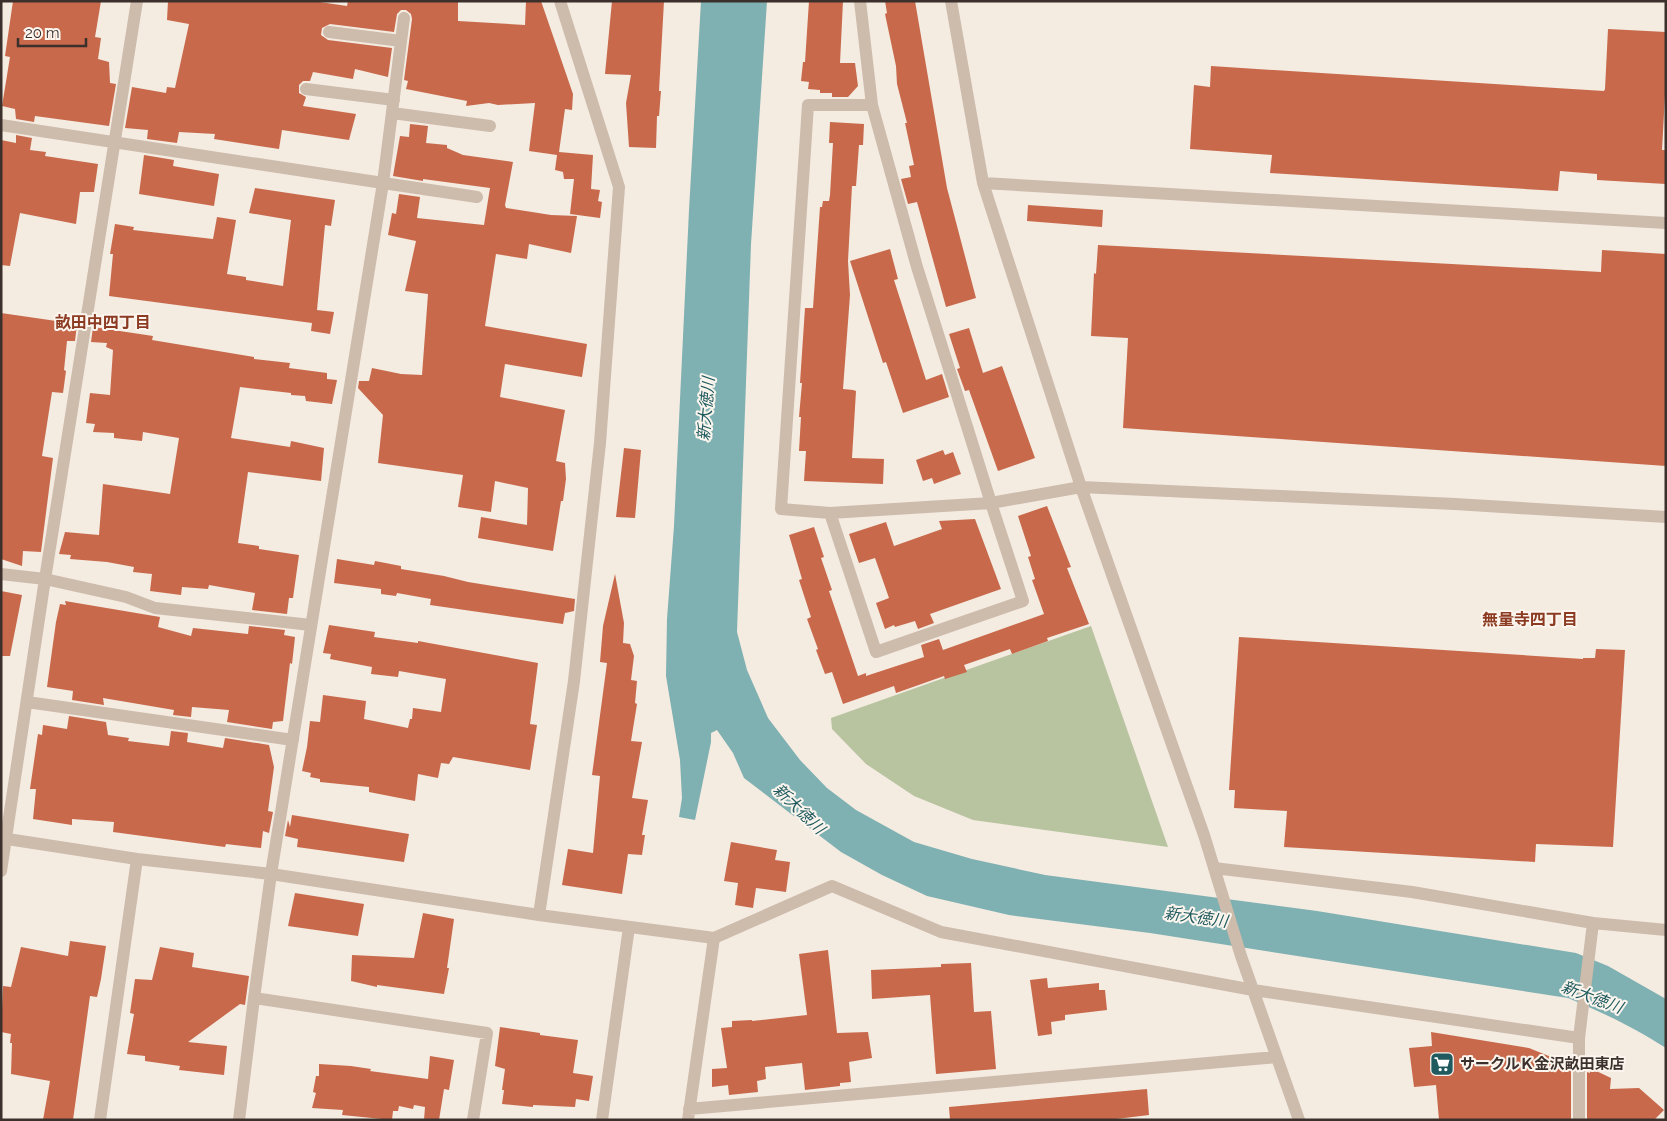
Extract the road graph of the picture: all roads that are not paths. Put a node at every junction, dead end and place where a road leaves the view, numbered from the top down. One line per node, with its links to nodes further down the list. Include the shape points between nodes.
1 (137, 1): 13 (street)
2 (560, 1): 32 (street, via 619,187 600,444 574,681)
3 (860, 1): 9 (street)
4 (951, 1): 15 (street)
5 (404, 18): 7 (street)
6 (328, 32): 7 (street)
7 (401, 41): 10 (street)
8 (306, 89): 10 (street)
9 (872, 104): 19 (street, via 917,267); 20 (street, via 808,105 782,509)
10 (393, 107): 12 (street); 14 (street)
11 (1, 125): 13 (street)
12 (490, 126)
13 (114, 142): 14 (street); 23 (street)
14 (383, 183): 16 (street); 24 (street)
15 (983, 183): 17 (street); 18 (street)
16 (477, 197)
17 (1666, 223)
18 (1081, 487): 19 (street); 21 (street); 29 (street)
19 (990, 503): 20 (street); 20 (street, via 1023,601 876,652)
20 (830, 513)
21 (1666, 517)
22 (1, 574): 23 (street)
23 (45, 579): 24 (street, via 126,597 155,608); 25 (street)
24 (311, 625): 26 (street)
25 (26, 702): 26 (street); 27 (street)
26 (293, 740): 31 (street)
27 (4, 838): 28 (street); 30 (street)
28 (137, 859): 31 (street); 42 (street)
29 (1214, 868): 34 (street, via 1412,892); 37 (street)
30 (1, 871)
31 (271, 874): 32 (street); 38 (street)
32 (539, 915): 33 (street)
33 (628, 927): 36 (street); 45 (street)
34 (1592, 927): 35 (street); 39 (street)
35 (1666, 930)
36 (714, 938): 37 (street, via 832,886 942,932); 41 (street)
37 (1253, 990): 39 (street); 40 (street)
38 (254, 998): 43 (street); 44 (street, via 487,1033)
39 (1580, 1038): 47 (street)
40 (1276, 1057): 41 (street); 46 (street)
41 (688, 1114)
42 (100, 1120)
43 (240, 1120)
44 (473, 1120)
45 (602, 1120)
46 (1299, 1120)
47 (1580, 1120)

